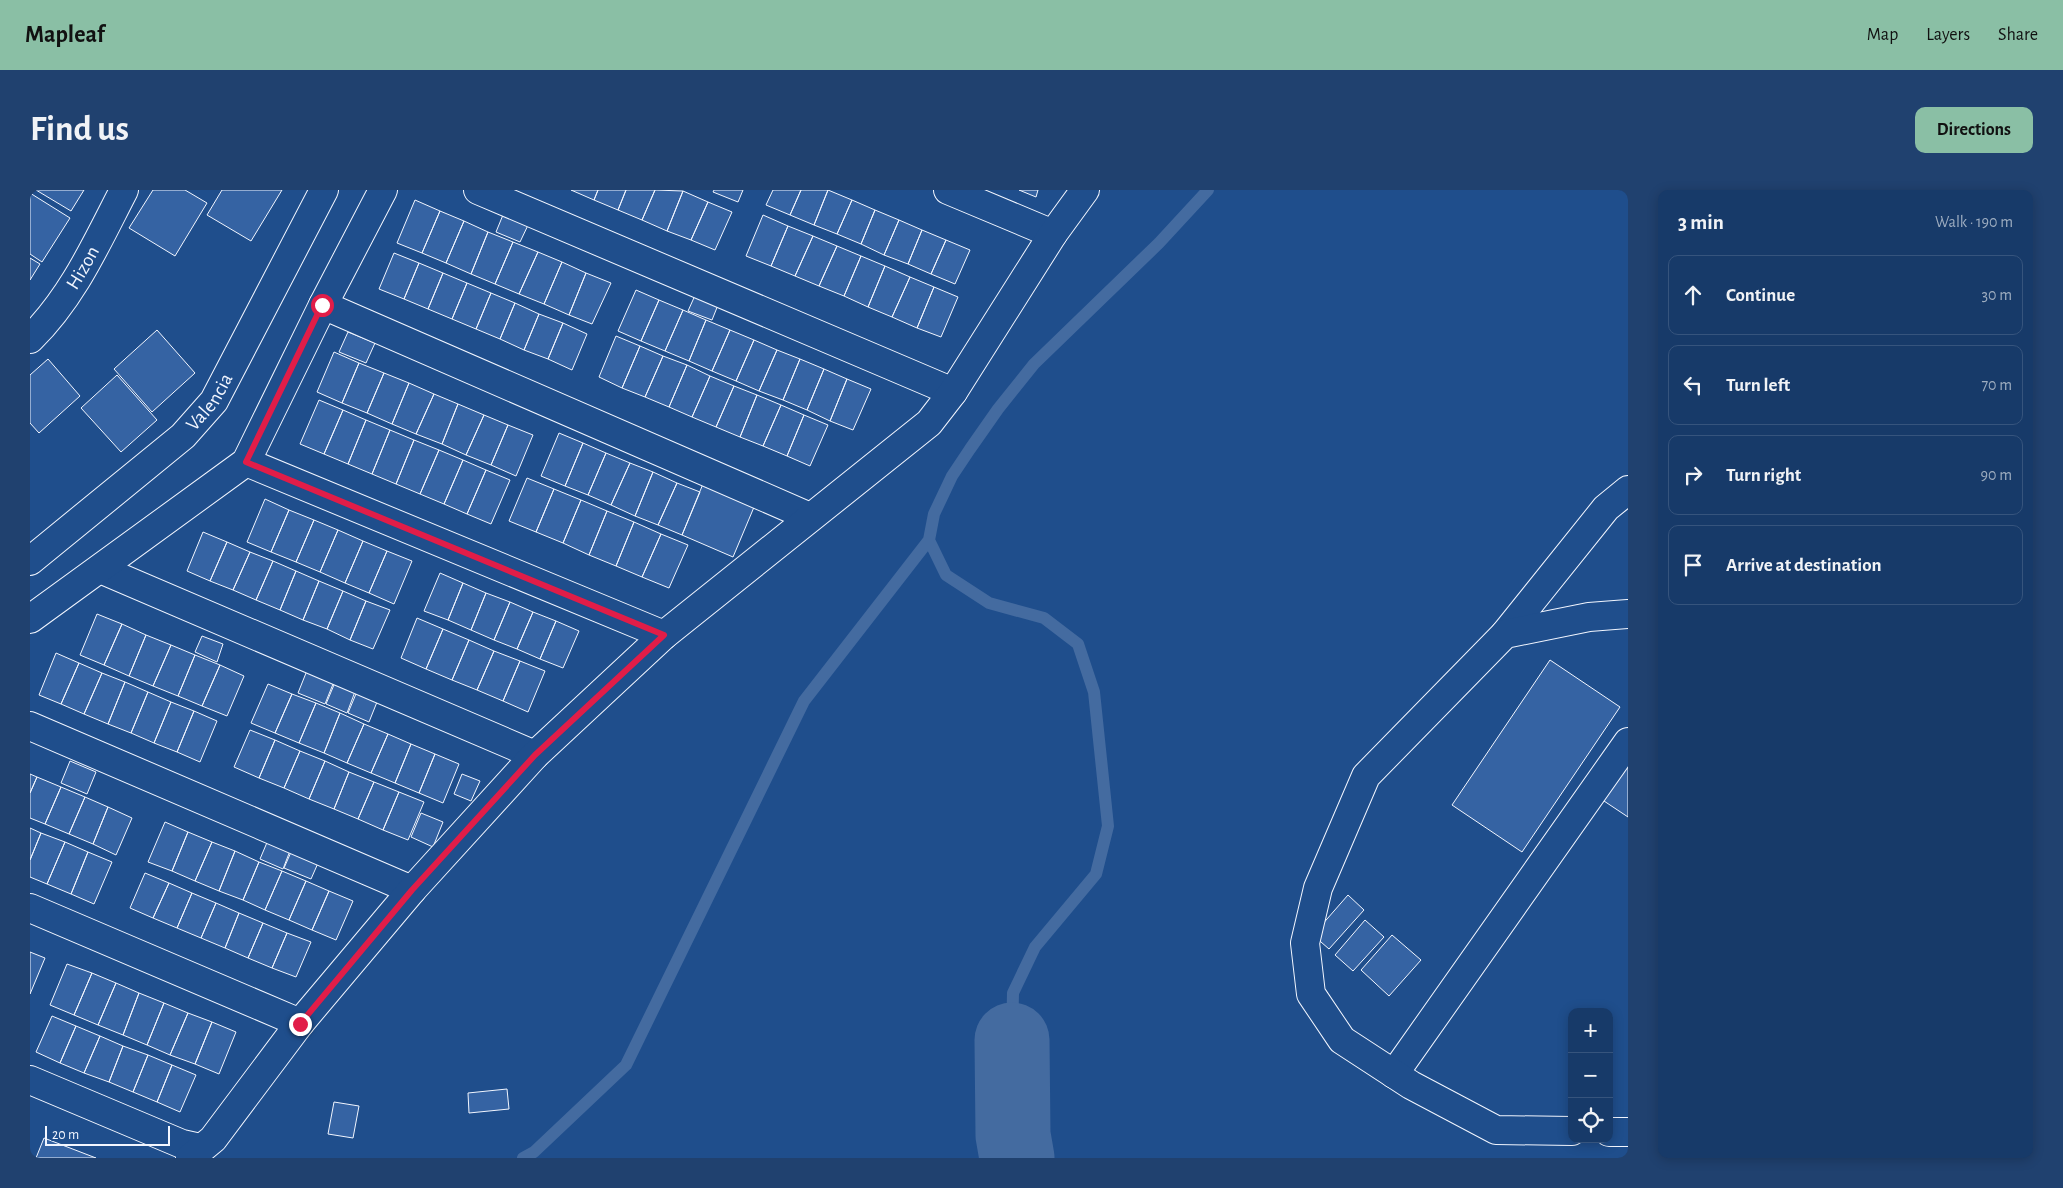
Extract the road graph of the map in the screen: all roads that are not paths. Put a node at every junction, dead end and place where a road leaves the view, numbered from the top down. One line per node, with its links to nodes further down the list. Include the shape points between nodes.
1 (124, 190): 9 (street, Hizon, via 75,283)
2 (324, 190): 14 (street, Valencia, via 214,401 184,436)
3 (383, 190): 8 (street)
4 (478, 190): 10 (street)
5 (948, 190): 7 (street)
6 (1086, 190): 7 (street)
7 (1053, 234): 10 (street)
8 (322, 305): 11 (street); 13 (street)
9 (30, 339)
10 (953, 392): 13 (street, via 929,423)
11 (246, 462): 15 (street); 19 (street)
12 (1628, 490): 18 (street, via 1606,508)
13 (810, 517): 19 (street)
14 (30, 560)
15 (100, 569): 17 (street); 22 (street)
16 (1628, 614): 18 (street, via 1589,617)
17 (30, 619)
18 (1505, 634): 26 (street, via 1366,776 1318,888 1305,944 1311,994 1342,1040)
19 (664, 635): 22 (street)
20 (30, 726): 23 (street)
21 (1628, 742): 26 (street)
22 (535, 755): 23 (street)
23 (412, 890): 25 (street)
24 (30, 908): 25 (street)
25 (300, 1024): 31 (street, via 213,1139)
26 (1394, 1074): 28 (street, via 1496,1130)
27 (30, 1080): 31 (street, via 182,1144)
28 (1568, 1131)
29 (1613, 1132): 30 (street)
30 (1628, 1132)
31 (195, 1153)

